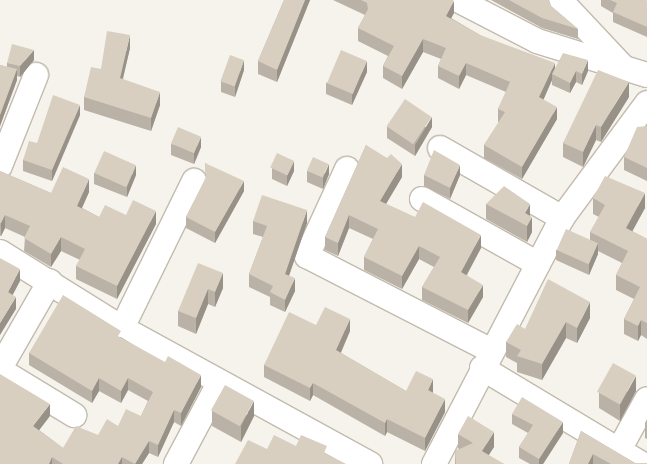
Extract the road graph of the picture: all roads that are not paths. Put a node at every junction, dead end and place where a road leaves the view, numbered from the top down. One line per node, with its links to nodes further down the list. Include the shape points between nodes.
1 (458, 0): 3 (street, via 537,41)
2 (560, 0): 3 (street)
3 (636, 72)
4 (36, 75): 7 (street)
5 (647, 103): 11 (street, via 606,177)
6 (440, 148): 11 (street)
7 (0, 166)
8 (347, 169): 16 (street, via 308,246 311,262)
9 (194, 181): 15 (street)
10 (422, 198): 13 (street)
11 (562, 218): 13 (street)
12 (0, 252): 14 (street)
13 (538, 264): 16 (street)
14 (50, 281): 15 (street); 17 (street)
15 (122, 328): 18 (street)
16 (487, 359): 21 (street); 24 (street)
17 (0, 369): 20 (street)
18 (219, 382): 22 (street); 23 (street)
19 (647, 399): 21 (street)
20 (74, 414)
21 (619, 450): 25 (street)
22 (176, 464)
23 (370, 464)
24 (434, 464)
25 (642, 464)

